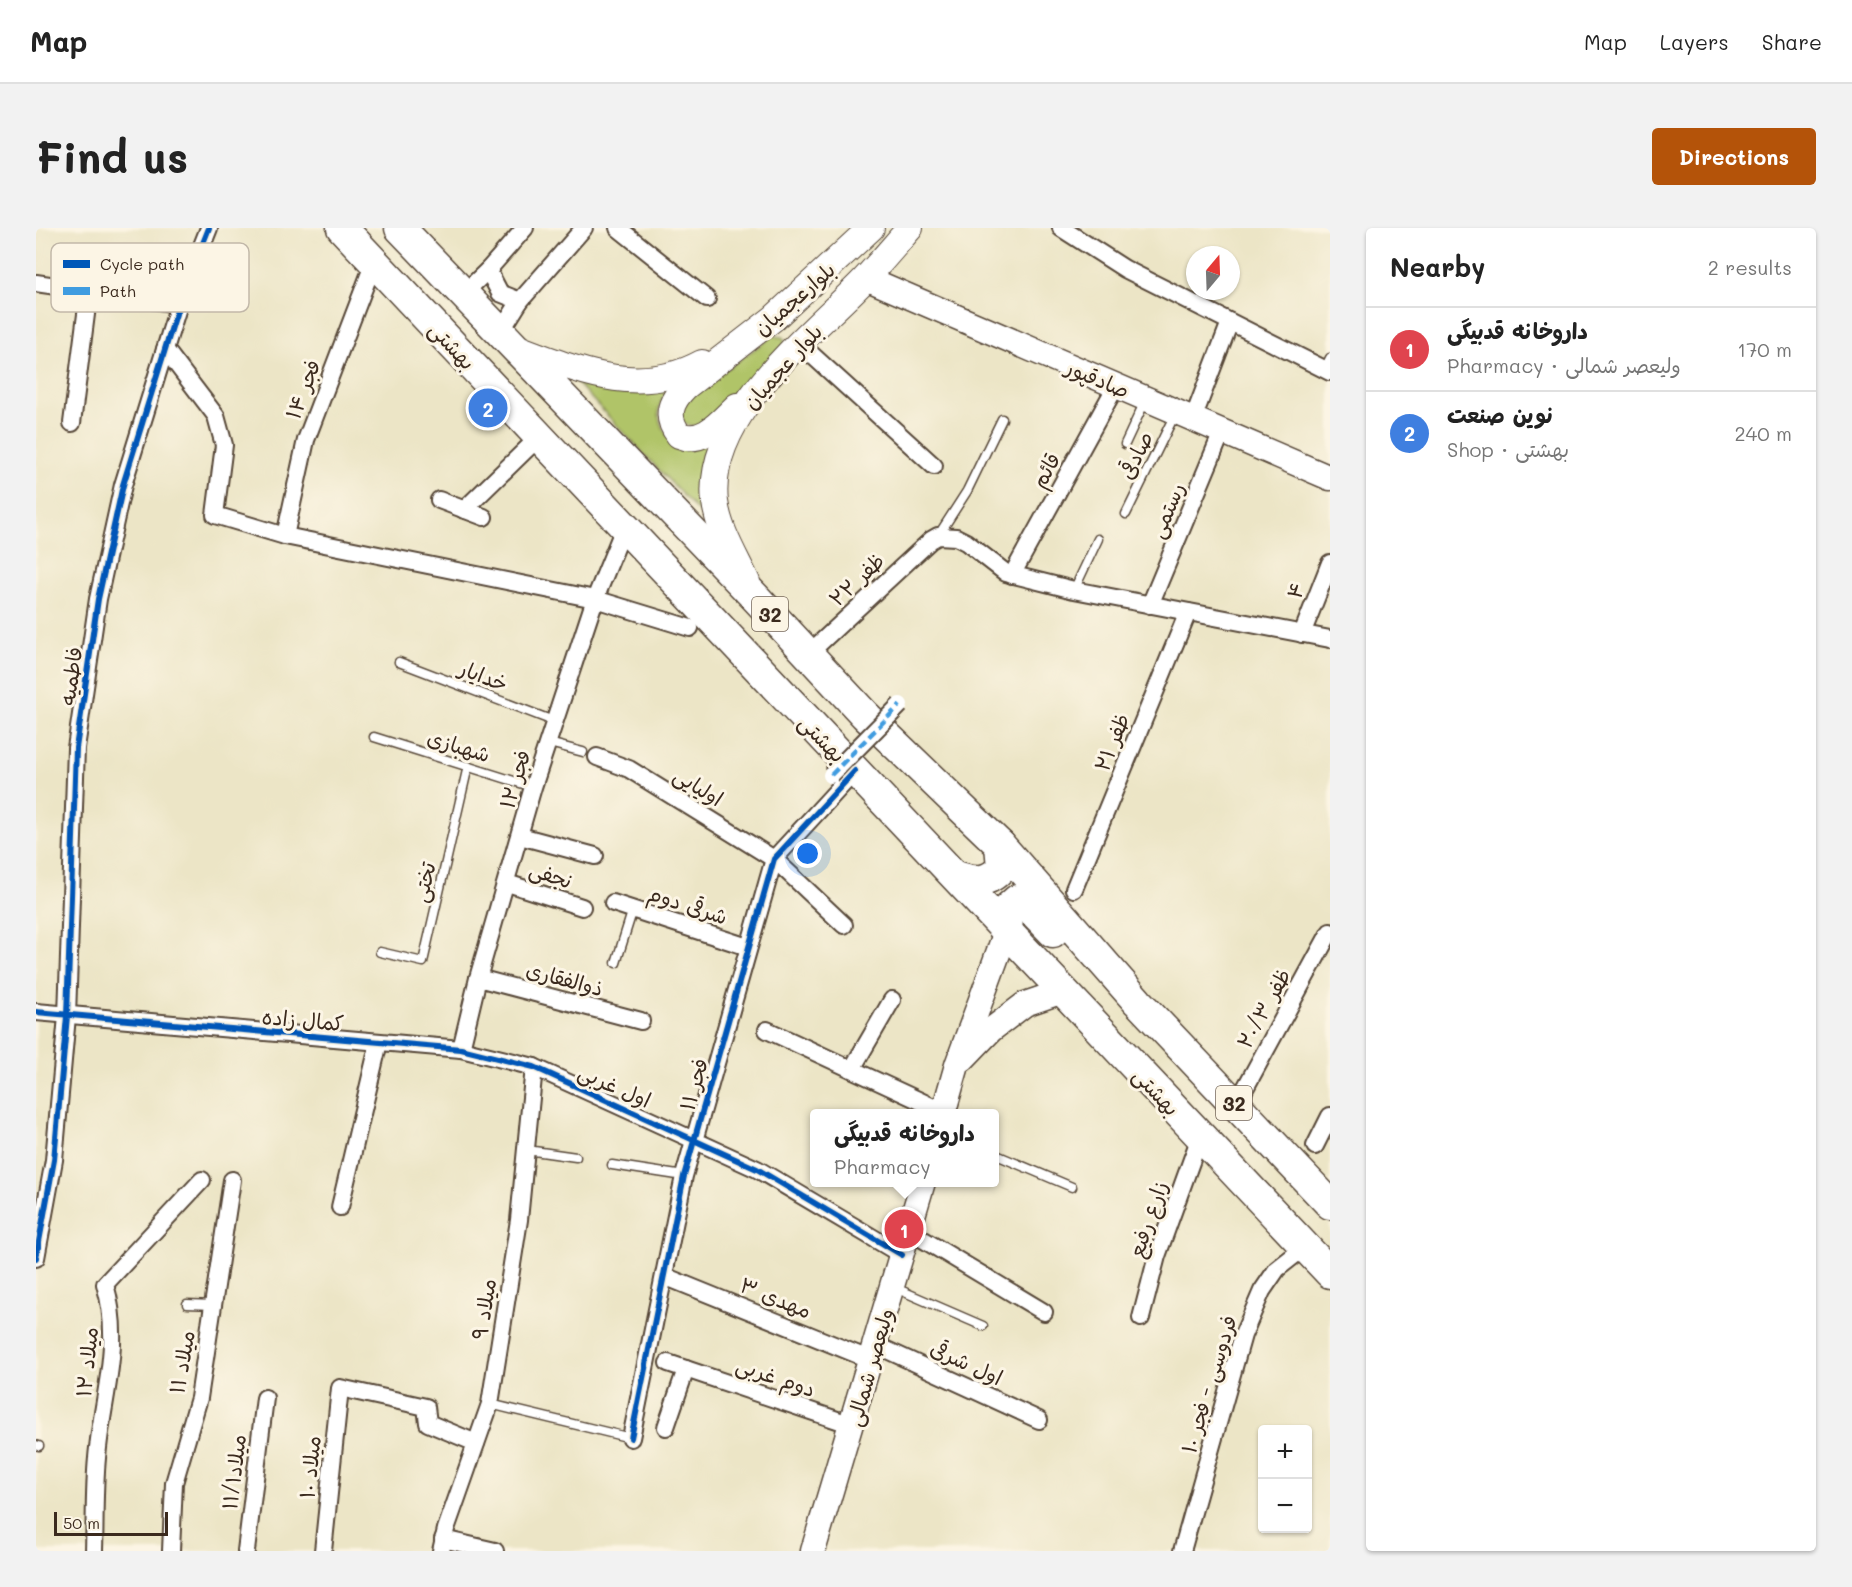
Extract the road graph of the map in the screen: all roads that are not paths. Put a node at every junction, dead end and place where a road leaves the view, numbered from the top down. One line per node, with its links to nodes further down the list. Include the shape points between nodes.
1 (209, 228): 10 (street, فاطمیه)
2 (342, 228): 11 (highway, بهشتی / 32)
3 (400, 228): 16 (highway, بهشتی / 32)
4 (525, 228): 12 (street)
5 (584, 228): 18 (street)
6 (618, 228): 17 (street)
7 (871, 228): 21 (main road, بلوارعجمیان)
8 (909, 228): 13 (main road, بلوار عجمیان)
9 (1061, 228): 22 (street, via 1125,269)
10 (203, 243)
11 (374, 262): 35 (highway, بهشتی / 32); 44 (street, فجر ۱۴, via 306,440)
12 (488, 270): 16 (street); 18 (street, via 500,293)
13 (866, 278): 25 (main road, بلوار عجمیان); 29 (main road, صادقپور)
14 (36, 283): 15 (street)
15 (51, 285)
16 (463, 294): 23 (highway, بهشتی / 32)
17 (707, 299)
18 (520, 301): 23 (street)
19 (86, 312): 33 (street)
20 (177, 312): 26 (street, فاطمیه)
21 (774, 318): 24 (main road, بلوارعجمیان); 25 (main road)
22 (1230, 322): 27 (street); 31 (street)
23 (507, 340): 24 (main road, via 592,375 643,381 693,369); 50 (highway, بهشتی / 32)
24 (742, 342): 28 (main road, via 674,398 670,416 673,427 687,439 700,438)
25 (800, 344): 28 (main road, بلوار عجمیان); 37 (street)
26 (165, 349): 44 (street, via 216,416 224,445 215,515); 88 (street, فاطمیه, via 123,485 98,599 76,748)
27 (1328, 367)
28 (768, 377): 50 (main road, بلوار عجمیان, via 742,409 725,443 715,500 721,526)
29 (1116, 386): 30 (main road, صادقپور); 48 (street, قائم)
30 (1146, 399): 31 (main road, صادقپور); 36 (lane)
31 (1185, 416): 34 (main road, صادقپور); 41 (lane, صادقی)
32 (1002, 419): 45 (lane, via 967,491)
33 (72, 423)
34 (1222, 432): 38 (main road, صادقپور); 52 (street, رستمی)
35 (539, 437): 40 (street); 43 (highway, بهشتی / 32)
36 (1125, 444)
37 (934, 466)
38 (1330, 478)
39 (439, 500): 40 (street)
40 (464, 510): 42 (street)
41 (1126, 514)
42 (483, 517)
43 (624, 528): 51 (street, فجر ۱۲); 65 (highway, بهشتی / 32)
44 (285, 536): 51 (street)
45 (938, 537): 48 (street, via 956,537 966,542); 57 (street, ظفر ۲۲)
46 (1098, 539): 49 (lane)
47 (1330, 563): 55 (street, ۴)
48 (1012, 575): 49 (street)
49 (1074, 591): 52 (street)
50 (755, 597): 57 (highway, بهشتی / 32)
51 (595, 599): 54 (street); 60 (street, فجر ۱۲)
52 (1150, 605): 53 (street)
53 (1188, 612): 55 (street); 73 (street, ظفر ۲۱)
54 (690, 628)
55 (1302, 634): 56 (street)
56 (1330, 639)
57 (807, 655): 68 (highway, بهشتی / 32)
58 (399, 662): 60 (lane, خدایار)
59 (900, 705): 65 (street, فجر ۱۱, bridge)
60 (556, 722): 62 (street, فجر ۱۲)
61 (374, 737): 64 (lane, شهبازی)
62 (549, 742): 63 (lane); 66 (street, فجر ۱۲)
63 (590, 755): 70 (street, اولیایی, via 629,769)
64 (468, 766): 66 (lane, شهبازی); 81 (lane, تختی, via 423,962)
65 (843, 773): 70 (street, فجر ۱۱); 71 (highway, بهشتی / 32)
66 (533, 787): 67 (street, فجر ۱۲)
67 (520, 836): 69 (street); 72 (street, فجر ۱۲)
68 (1000, 845): 71 (highway, via 1002,867 994,876 972,881); 86 (highway, بهشتی / 32)
69 (595, 856)
70 (774, 858): 77 (street, اولیایی); 80 (street, فجر ۱۱)
71 (956, 876): 78 (highway, بهشتی / 32)
72 (507, 883): 75 (street, نجفی); 83 (street, فجر ۱۲)
73 (1074, 889)
74 (613, 903): 76 (street, شرقی دوم)
75 (582, 908)
76 (633, 909): 80 (street, شرقی دوم); 82 (lane)
77 (844, 925)
78 (1006, 928): 84 (highway, بهشتی / 32); 86 (highway, via 1009,907 1013,901 1023,901 1090,970); 93 (main road)
79 (1330, 932): 96 (street, ظفر ۲۰/۳)
80 (748, 947): 101 (street, فجر ۱۱)
81 (380, 952)
82 (616, 963)
83 (478, 978): 89 (street, ذوالفقاری); 92 (street, فجر ۱۲)
84 (1064, 991): 93 (main road, via 1025,1004 991,1030); 100 (highway, بهشتی / 32)
85 (892, 1000): 95 (street)
86 (1138, 1002): 96 (highway, بهشتی / 32)
87 (36, 1012): 88 (street, کمال زاده)
88 (67, 1016): 91 (street, کمال زاده); 114 (street, via 54,1160)
89 (641, 1021)
90 (767, 1030): 95 (street)
91 (379, 1042): 92 (street, کمال زاده); 113 (street)
92 (461, 1049): 94 (street, کمال زاده)
93 (957, 1065): 98 (main road)
94 (534, 1067): 101 (street, اول غربی); 103 (street, میلاد ۹)
95 (852, 1069): 97 (street)
96 (1236, 1105): 112 (highway, بهشتی / 32)
97 (936, 1109)
98 (945, 1109)
99 (1330, 1116): 102 (street)
100 (1200, 1137): 116 (highway, بهشتی / 32); 125 (street, زارع رفیع, via 1161,1245)
101 (694, 1139): 107 (street, فجر ۱۱); 117 (street, اول غربی, via 757,1169)
102 (1315, 1146)
103 (527, 1150): 104 (lane); 131 (street, میلاد ۹)
104 (576, 1156)
105 (999, 1156): 110 (lane)
106 (612, 1165): 107 (lane)
107 (684, 1176): 120 (street, فجر ۱۱)
108 (202, 1180): 138 (street, میلاد ۱۲, via 105,1284 113,1312 114,1335 97,1457)
109 (232, 1180): 123 (street, میلاد ۱۱)
110 (1072, 1186)
111 (922, 1187): 115 (main road, ولیعصر شمالی)
112 (1330, 1204)
113 (340, 1207)
114 (40, 1213): 118 (street)
115 (909, 1231): 117 (main road, ولیعصر شمالی); 124 (street)
116 (1305, 1247): 119 (highway, بهشتی / 32); 144 (street, فردوسی - فجر ۱۰, via 1277,1269 1262,1291 1243,1335)
117 (902, 1255): 121 (main road, ولیعصر شمالی)
118 (36, 1258)
119 (1330, 1273)
120 (664, 1276): 127 (street, مهدی ۳); 135 (street, فجر ۱۱)
121 (892, 1287): 126 (lane); 127 (main road, ولیعصر شمالی)
122 (187, 1304): 123 (lane)
123 (214, 1305): 139 (street, میلاد ۱۱, via 199,1398 174,1483)
124 (1044, 1312)
125 (1141, 1318)
126 (983, 1326)
127 (874, 1353): 132 (street, اول شرقی); 133 (main road, ولیعصر شمالی)
128 (668, 1364): 129 (street, دوم غربی)
129 (686, 1370): 133 (street, دوم غربی); 134 (street)
130 (265, 1398): 140 (street, میلاد۱۱/۱)
131 (490, 1404): 135 (lane); 136 (street, میلاد ۹)
132 (1040, 1420)
133 (852, 1425): 143 (main road, ولیعصر شمالی)
134 (666, 1427)
135 (631, 1438)
136 (477, 1443): 137 (street, میلاد ۹); 141 (street, میلاد ۱۰, via 428,1423 426,1407 340,1388)
137 (442, 1545): 142 (street)
138 (94, 1551)
139 (171, 1551)
140 (246, 1551)
141 (323, 1551)
142 (495, 1551)
143 (813, 1551)
144 (1183, 1551)

